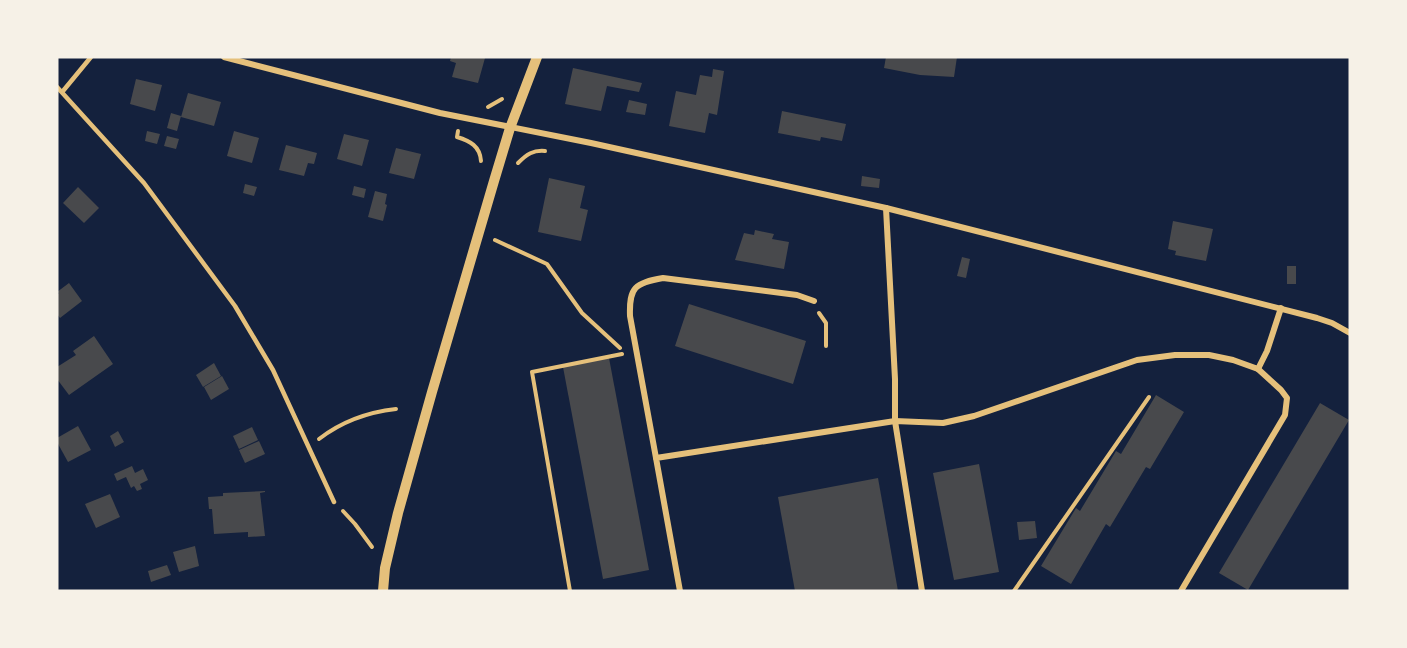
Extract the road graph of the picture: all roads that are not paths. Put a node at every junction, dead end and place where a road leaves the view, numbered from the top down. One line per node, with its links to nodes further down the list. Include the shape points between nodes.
1 (91, 57): 5 (lane)
2 (224, 57): 6 (street)
3 (537, 57): 6 (street)
4 (57, 87): 5 (lane)
5 (63, 91): 14 (lane, via 144,183 235,306 273,370)
6 (510, 128): 7 (street); 15 (street, via 398,513)
7 (886, 208): 9 (street); 12 (street)
8 (814, 300): 13 (street, via 663,278 645,281 633,289 630,316)
9 (1281, 308): 10 (street, via 1332,323); 11 (street, via 1268,351)
10 (1350, 333)
11 (1258, 369): 12 (street, via 1209,355 1137,360 974,416 943,423); 18 (street, via 1287,398 1284,415)
12 (895, 421): 13 (street); 17 (street)
13 (656, 458): 16 (street)
14 (334, 502)
15 (383, 591)
16 (680, 591)
17 (922, 591)
18 (1181, 591)

